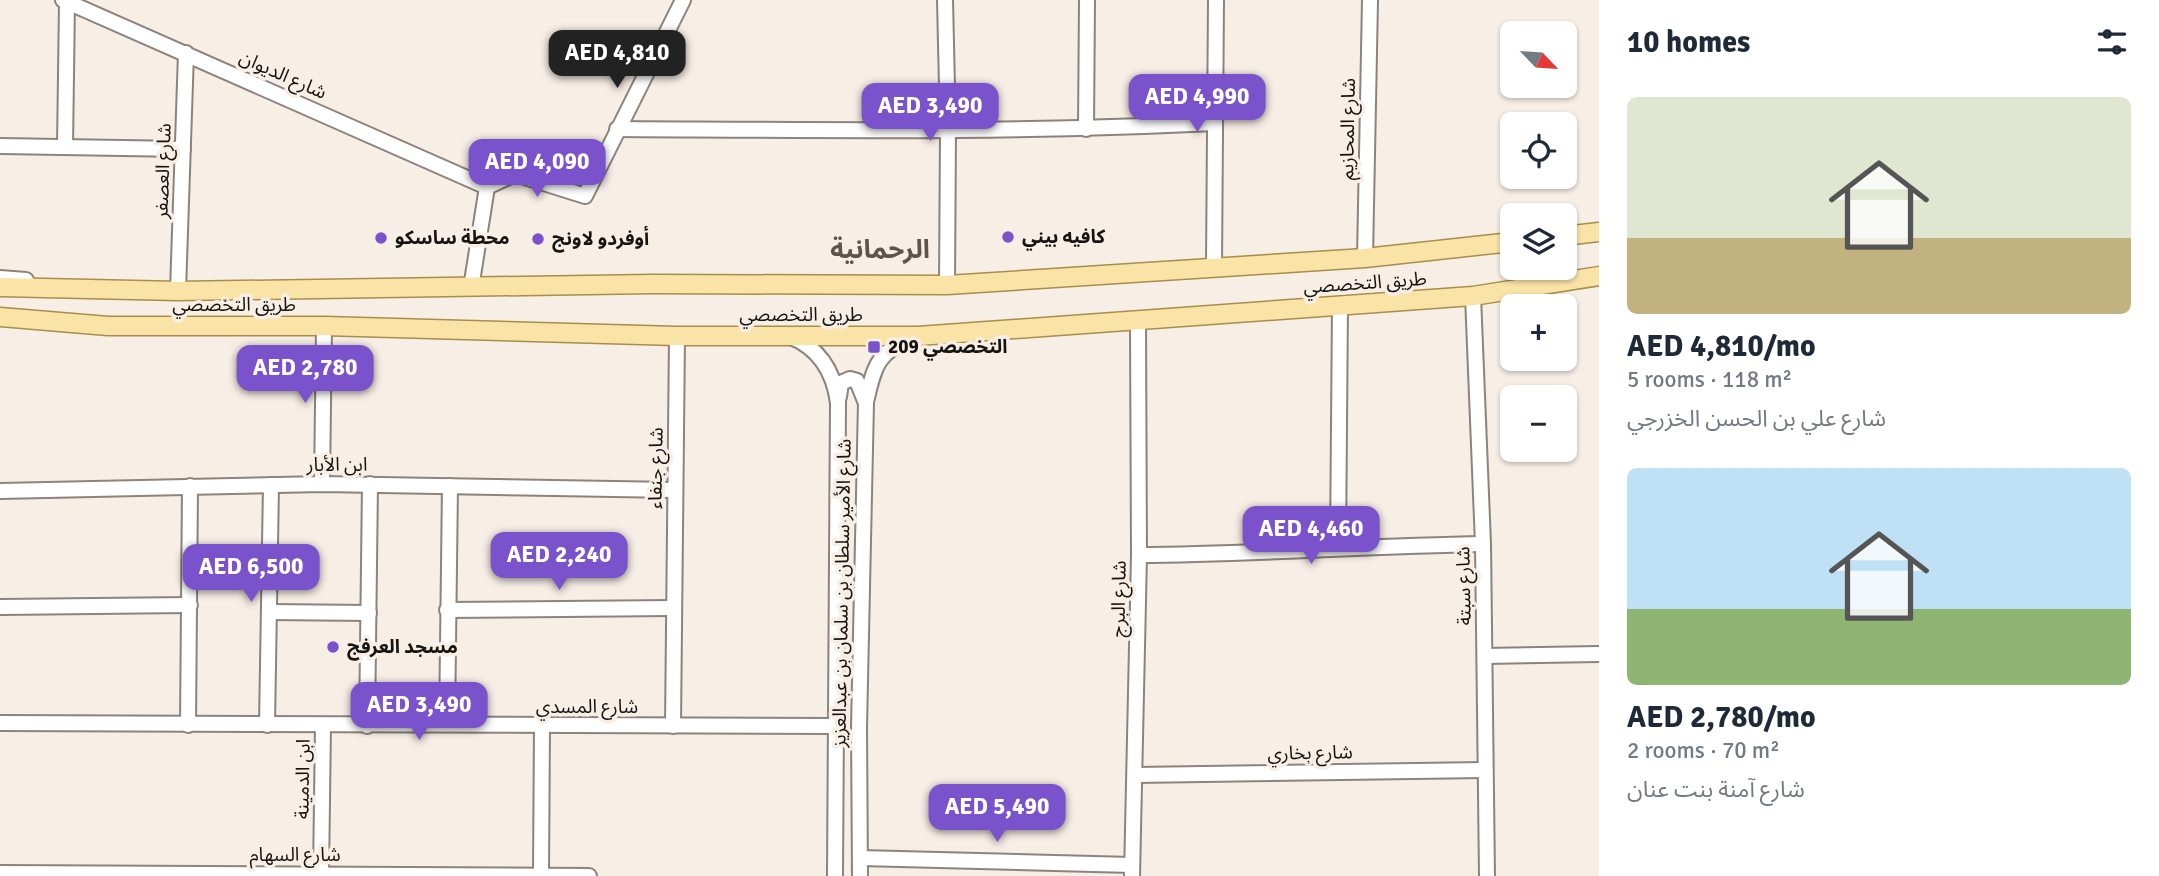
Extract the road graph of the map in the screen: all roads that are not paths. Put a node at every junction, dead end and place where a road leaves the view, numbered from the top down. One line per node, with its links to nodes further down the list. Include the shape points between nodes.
1 (683, 0): 9 (street)
2 (945, 0): 11 (street)
3 (1087, 0): 10 (street)
4 (1216, 0): 8 (street)
5 (1370, 0): 19 (street, شارع المحازيم)
6 (65, 1): 7 (street, شارع الديوان); 13 (street)
7 (186, 53): 14 (street, شارع العصفر); 15 (street, شارع الديوان)
8 (1214, 123): 10 (street); 20 (street)
9 (617, 129): 11 (street); 15 (street, via 585,196 515,174)
10 (1086, 129): 11 (street)
11 (948, 131): 23 (street)
12 (0, 146): 13 (street)
13 (65, 147): 14 (street)
14 (183, 149): 27 (street, شارع العصفر)
15 (487, 187): 26 (street)
16 (1599, 232): 17 (main road)
17 (1577, 235)
18 (1500, 243): 19 (main road, طريق التخصصي)
19 (1365, 258): 20 (main road, طريق التخصصي)
20 (1214, 268): 23 (main road, طريق التخصصي)
21 (1599, 276): 28 (main road, طريق التخصصي)
22 (0, 278): 25 (street)
23 (947, 285): 26 (main road, طريق التخصصي)
24 (0, 287): 25 (main road, طريق التخصصي)
25 (97, 287): 27 (main road, طريق التخصصي)
26 (471, 288): 27 (main road, طريق التخصصي)
27 (178, 291)
28 (1473, 296): 29 (main road, طريق التخصصي); 45 (street, شارع سبتة)
29 (1340, 305): 31 (main road, طريق التخصصي); 46 (street)
30 (0, 317): 32 (main road, طريق التخصصي, via 108,326)
31 (1138, 322): 35 (main road, طريق التخصصي); 47 (street, شارع البرج)
32 (324, 326): 33 (main road, طريق التخصصي); 38 (street)
33 (677, 336): 34 (main road, طريق التخصصي); 43 (street, شارع جنفاء)
34 (789, 336): 35 (main road, طريق التخصصي); 37 (street, شارع الأمير سلطان بن سلمان بن عبدالعزيز, via 821,356 836,386)
35 (918, 336): 36 (street, شارع الأمير سلطان بن سلمان بن عبدالعزيز, via 891,346 876,364)
36 (866, 402): 37 (street, via 857,381 849,379 841,383); 67 (street, شارع الأمير سلطان بن سلمان بن عبدالعزيز)
37 (838, 404): 64 (street, شارع الأمير سلطان بن سلمان بن عبدالعزيز)
38 (322, 484): 39 (street, ابن الأبار); 40 (street, ابن الأبار)
39 (370, 484): 42 (street, ابن الأبار); 53 (street)
40 (271, 485): 41 (street, ابن الأبار); 52 (street)
41 (190, 486): 44 (street, ابن الأبار); 48 (street)
42 (450, 486): 43 (street, ابن الأبار); 51 (street)
43 (675, 490): 50 (street, شارع جنفاء)
44 (0, 491)
45 (1483, 544): 46 (street); 55 (street, شارع سبتة)
46 (1338, 546): 47 (street, via 1239,554)
47 (1139, 555): 66 (street, شارع البرج)
48 (190, 605): 49 (street); 58 (street)
49 (0, 607)
50 (672, 608): 51 (street); 63 (street, شارع جنفاء)
51 (447, 610): 57 (street)
52 (269, 612): 53 (street); 59 (street)
53 (369, 613): 61 (street)
54 (1599, 654): 55 (street)
55 (1485, 656): 65 (street, شارع سبتة)
56 (0, 723): 58 (street, شارع المسدي)
57 (447, 724): 61 (street, شارع المسدي); 62 (street, شارع المسدي)
58 (188, 725): 59 (street, شارع المسدي)
59 (267, 725): 60 (street, شارع المسدي)
60 (323, 726): 61 (street, شارع المسدي); 72 (street, ابن الدمينة)
61 (367, 726)
62 (542, 726): 63 (street, شارع المسدي); 70 (street)
63 (673, 726): 64 (street, شارع المسدي)
64 (838, 726): 76 (street, شارع الأمير سلطان بن سلمان بن عبدالعزيز)
65 (1485, 770): 66 (street, شارع بخاري); 78 (street, شارع سبتة)
66 (1135, 775): 68 (street, شارع البرج)
67 (860, 858): 68 (street); 77 (street, شارع الأمير سلطان بن سلمان بن عبدالعزيز)
68 (1132, 871)
69 (0, 873): 71 (street, شارع السهام)
70 (541, 874): 73 (street, شارع السهام); 75 (street, شارع السهام)
71 (51, 875): 74 (street, شارع السهام)
72 (321, 875): 73 (street, شارع السهام); 74 (street, شارع السهام)
73 (433, 875)
74 (295, 876)
75 (589, 876)
76 (835, 876)
77 (860, 876)
78 (1487, 876)

